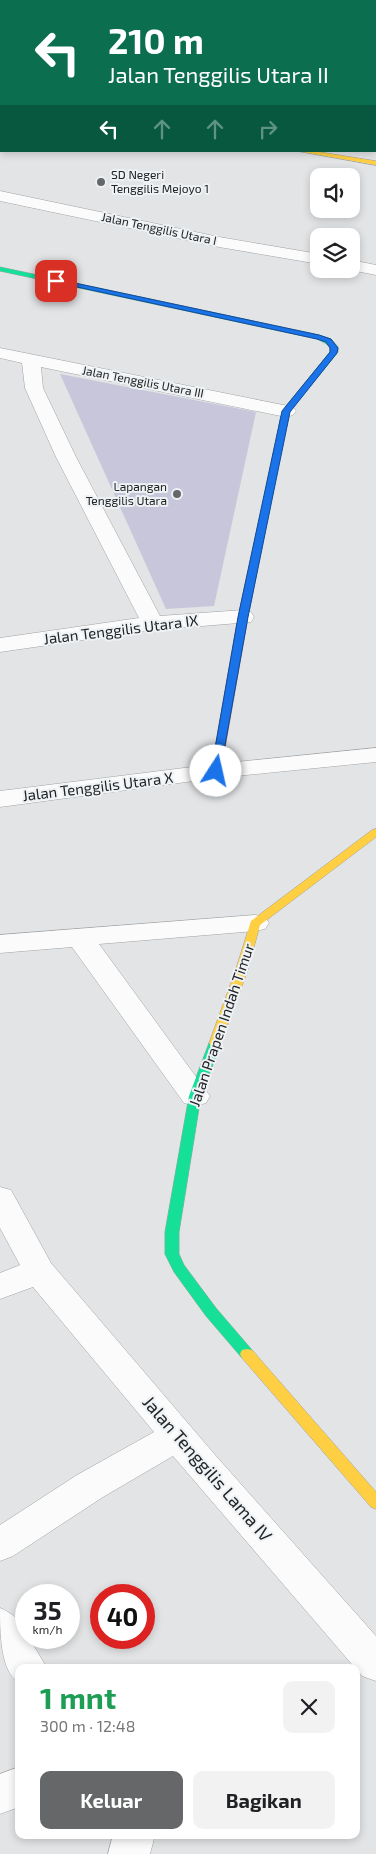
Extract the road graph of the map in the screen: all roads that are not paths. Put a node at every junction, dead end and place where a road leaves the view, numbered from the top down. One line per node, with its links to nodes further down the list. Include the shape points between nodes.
1 (306, 152): 2 (street)
2 (376, 163)
3 (0, 196): 4 (street, Jalan Tenggilis Utara I, via 219,242)
4 (310, 257)
5 (360, 267): 7 (street)
6 (0, 269): 10 (street, via 333,344 334,352)
7 (376, 270)
8 (0, 353): 9 (street, Jalan Tenggilis Utara III)
9 (31, 360): 10 (street, Jalan Tenggilis Utara III); 12 (street, via 34,388 66,457)
10 (286, 411): 11 (street)
11 (243, 617): 12 (street, Jalan Tenggilis Utara IX); 15 (street)
12 (153, 623): 13 (street, Jalan Tenggilis Utara IX)
13 (0, 646)
14 (376, 755): 15 (street, Jalan Tenggilis Utara X)
15 (216, 771): 16 (street, Jalan Tenggilis Utara X)
16 (0, 799)
17 (376, 832): 18 (street, Jalan Prapen Indah Timur)
18 (255, 923): 19 (street); 21 (street, Jalan Prapen Indah Timur, via 241,972)
19 (80, 938): 20 (street); 21 (street)
20 (0, 944)
21 (194, 1096): 26 (street, Jalan Prapen Indah Timur, via 172,1232 172,1254 211,1312)
22 (0, 1198): 23 (street, Jalan Tenggilis Lama IV)
23 (39, 1271): 24 (street); 25 (street, Jalan Tenggilis Lama IV)
24 (0, 1286)
25 (178, 1436): 27 (street, via 90,1486); 30 (street, Jalan Tenggilis Lama IV)
26 (376, 1503)
27 (0, 1544)
28 (0, 1625): 29 (street)
29 (24, 1664)
30 (376, 1664)
31 (15, 1788): 32 (street)
32 (0, 1795)
33 (133, 1839): 34 (street)
34 (129, 1854)

